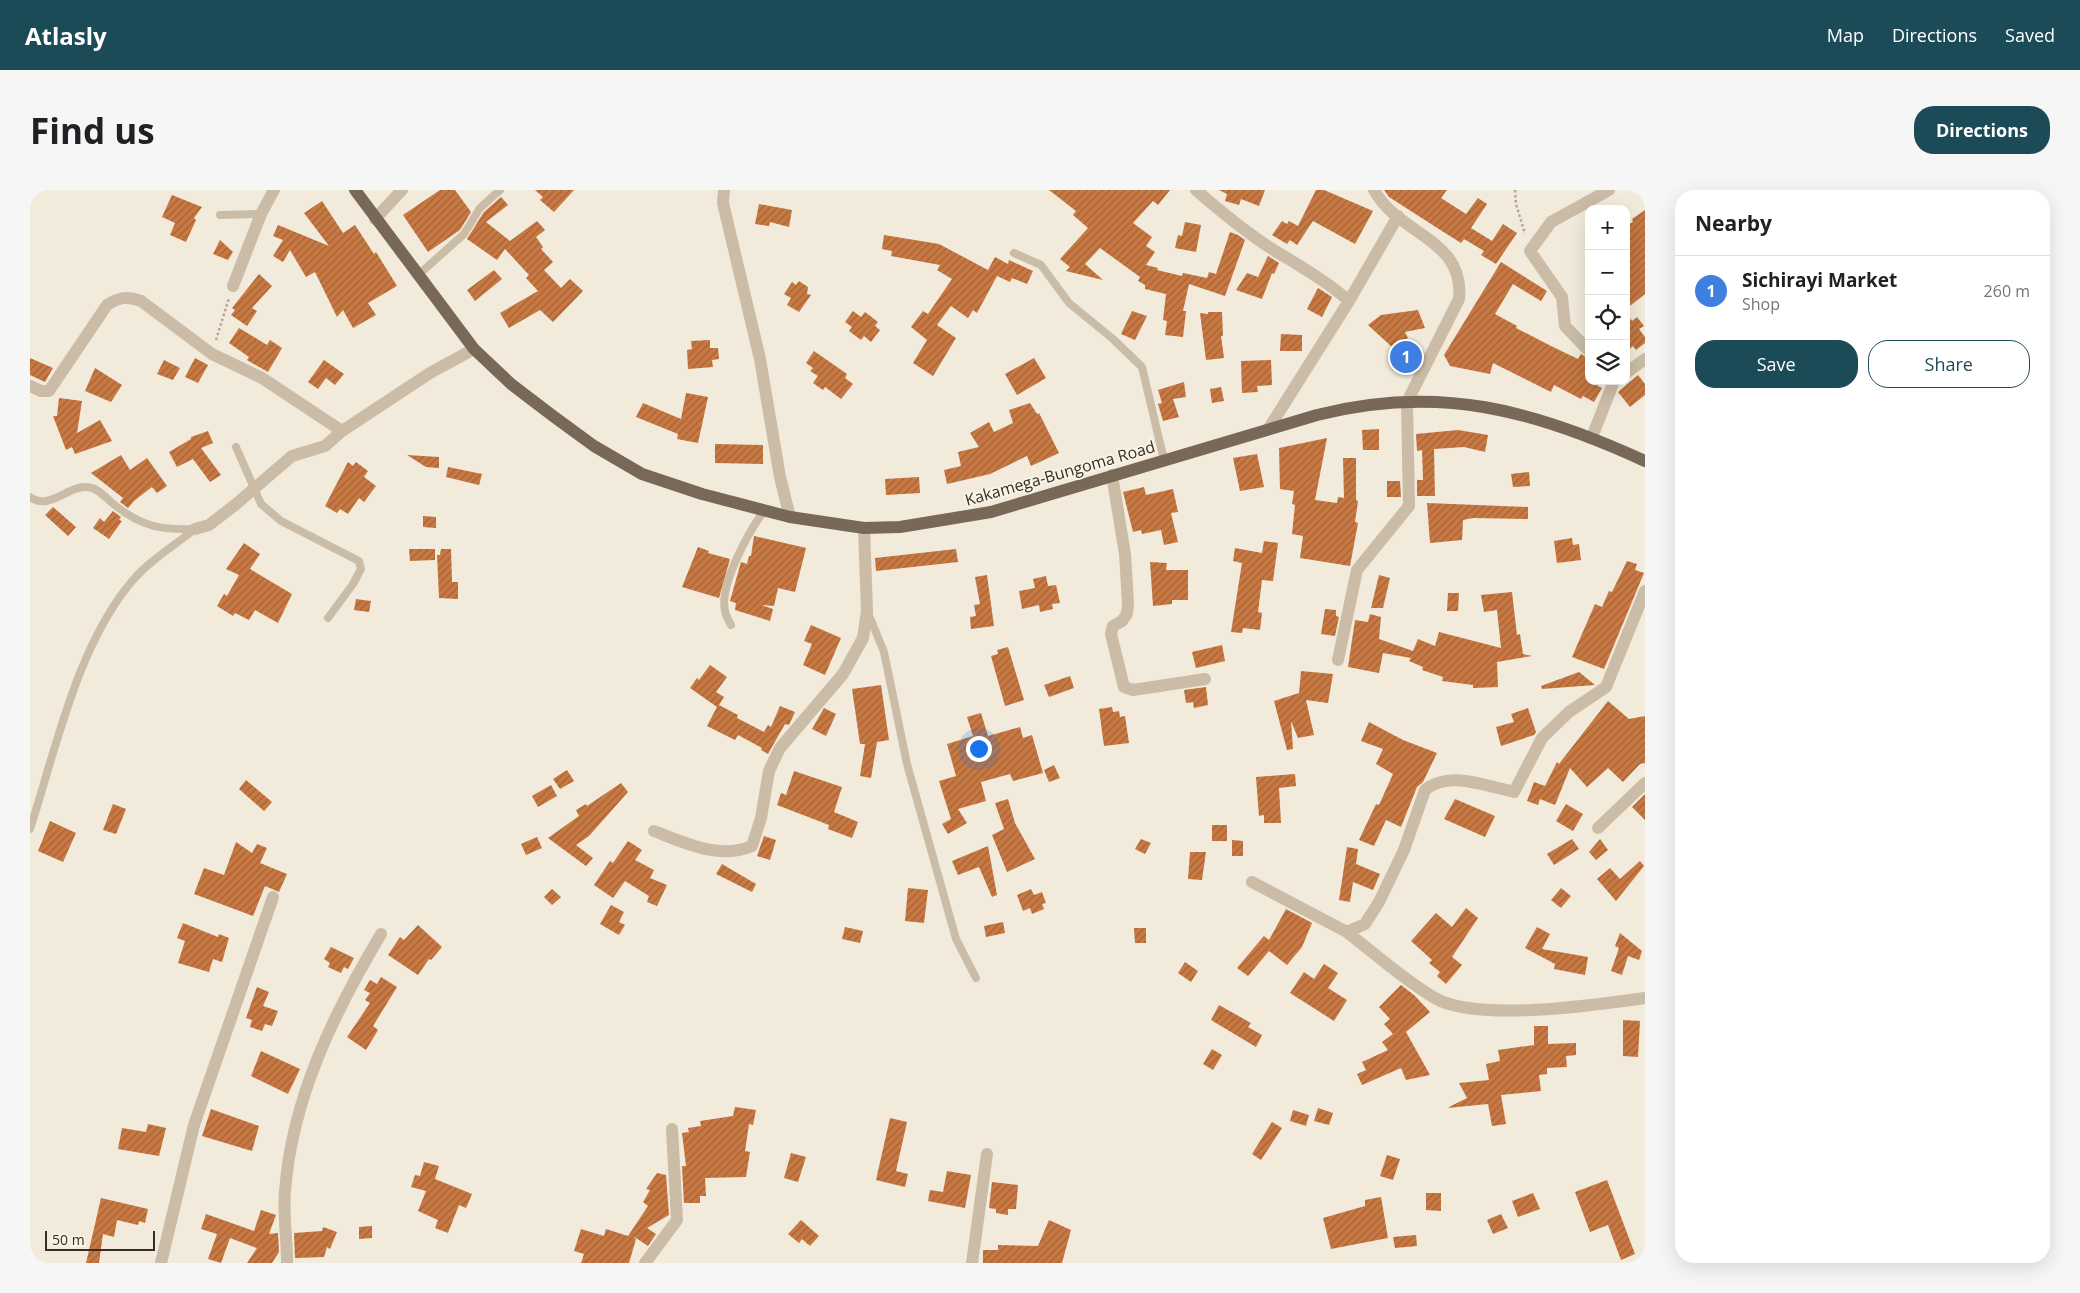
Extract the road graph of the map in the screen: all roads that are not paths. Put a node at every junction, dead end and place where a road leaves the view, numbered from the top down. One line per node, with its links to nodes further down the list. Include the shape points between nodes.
1 (274, 190): 9 (street)
2 (355, 190): 12 (main road, Kakamega-Bungoma Road)
3 (402, 190): 12 (street)
4 (500, 190): 14 (lane, via 480,208 464,234)
5 (724, 190): 34 (street, via 723,203 760,359)
6 (1196, 190): 16 (street, via 1260,240)
7 (1374, 190): 11 (street)
8 (1608, 190): 17 (street, via 1551,222 1530,251 1562,297 1565,326)
9 (261, 214): 10 (lane); 15 (street)
10 (220, 215)
11 (1398, 216): 16 (street); 23 (street, via 1451,258 1461,283 1459,299)
12 (375, 218): 14 (main road, Kakamega-Bungoma Road)
13 (1014, 254): 28 (lane, via 1041,265 1069,303 1142,367)
14 (417, 276): 18 (main road, Kakamega-Bungoma Road)
15 (233, 286)
16 (1349, 300): 24 (street)
17 (1585, 347)
18 (474, 349): 25 (street, via 430,373); 33 (main road, Kakamega-Bungoma Road, via 511,384 553,416 594,446 642,474)
19 (1645, 359): 20 (street)
20 (1630, 370)
21 (1612, 385): 26 (street)
22 (30, 386): 25 (street, via 48,391 107,305 130,297 141,301 212,354 262,378)
23 (1407, 402): 24 (main road, Kakamega-Bungoma Road, via 1350,406); 26 (main road, Kakamega-Bungoma Road, via 1441,401 1485,407 1524,415); 41 (street, via 1409,506 1357,570)
24 (1269, 428): 28 (main road, Kakamega-Bungoma Road)
25 (342, 431): 31 (street, via 325,446 292,456)
26 (1592, 437): 29 (main road, Kakamega-Bungoma Road)
27 (236, 447): 31 (lane)
28 (1164, 460): 30 (main road, Kakamega-Bungoma Road)
29 (1645, 461)
30 (1112, 475): 35 (main road, Kakamega-Bungoma Road, via 991,512 900,527); 42 (street, via 1125,554 1128,603 1127,614 1113,626 1111,634 1124,687 1133,690)
31 (254, 488): 36 (street, via 209,525); 39 (lane, via 261,504 281,521 359,561 361,569 353,584)
32 (30, 498): 36 (lane, via 43,502 82,487 92,488 128,516 143,523 166,530)
33 (764, 510): 34 (main road, Kakamega-Bungoma Road); 40 (lane, via 742,544 730,580 725,610)
34 (790, 517): 35 (main road, Kakamega-Bungoma Road)
35 (864, 528): 38 (street)
36 (195, 529): 45 (lane, via 145,567 107,615 82,665)
37 (1645, 591): 49 (street, via 1606,687 1569,712 1542,738 1514,792 1453,780 1433,783 1425,790 1404,850 1378,902 1365,924)
38 (867, 611): 46 (street, via 863,638 843,674 780,748 769,771 761,818 752,846 722,853 689,845); 51 (lane, via 884,652 907,764 956,939)
39 (328, 618)
40 (731, 625)
41 (1338, 660)
42 (1204, 678)
43 (1645, 783): 44 (street)
44 (1598, 828)
45 (30, 829)
46 (654, 831)
47 (1252, 882): 49 (street)
48 (273, 897): 55 (street, via 194,1125)
49 (1347, 932): 52 (street, via 1434,998 1456,1007 1558,1008)
50 (381, 934): 56 (street, via 345,996 310,1076 294,1136 285,1192)
51 (976, 978)
52 (1645, 998)
53 (672, 1129): 57 (street, via 677,1220)
54 (986, 1154): 58 (street)
55 (161, 1263)
56 (287, 1263)
57 (645, 1263)
58 (972, 1263)

